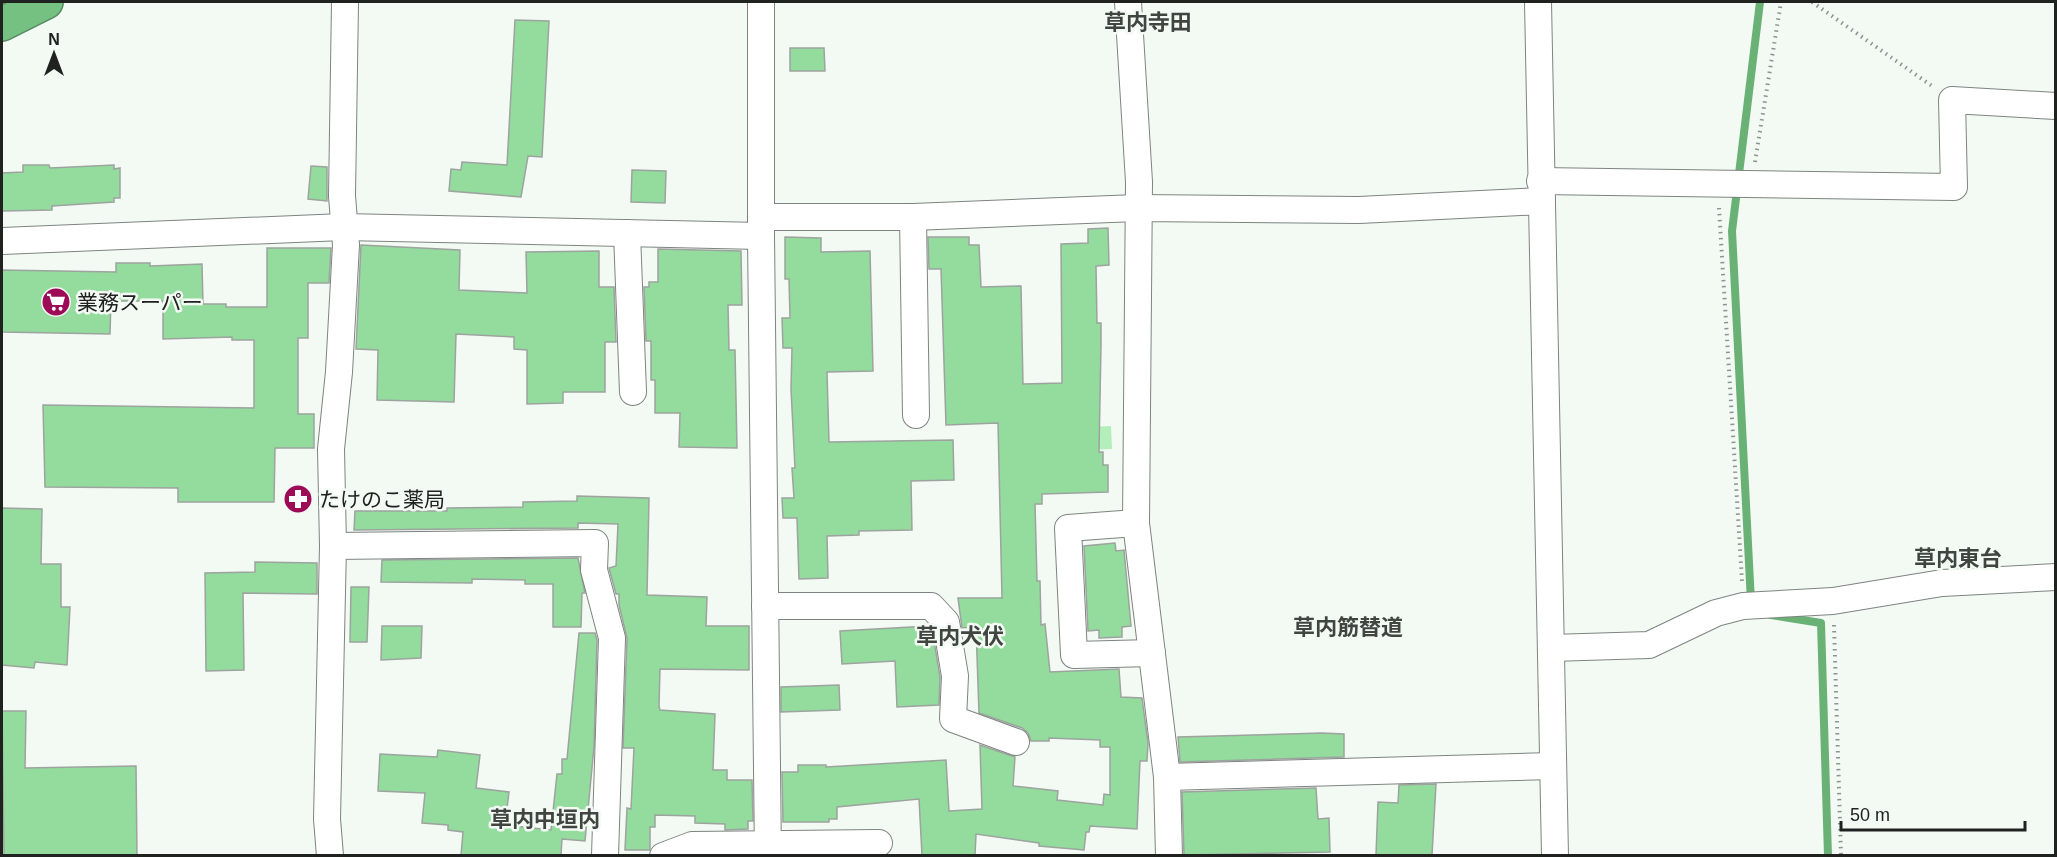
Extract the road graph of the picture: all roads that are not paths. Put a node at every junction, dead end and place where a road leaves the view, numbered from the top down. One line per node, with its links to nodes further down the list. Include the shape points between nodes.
1 (46, 2): 6 (highway)
2 (345, 2): 12 (street)
3 (761, 2): 11 (street)
4 (1128, 2): 9 (street, via 1139,182)
5 (1538, 2): 8 (street)
6 (2, 24)
7 (2055, 106): 8 (street, via 1952,100 1954,187 1718,183)
8 (1541, 191): 9 (street, via 1359,210); 21 (street)
9 (1137, 208): 10 (street); 17 (street)
10 (913, 217): 11 (street); 16 (street)
11 (761, 226): 13 (street); 20 (street)
12 (344, 227): 13 (street); 14 (street); 18 (street, via 339,372 331,449)
13 (627, 233): 15 (street)
14 (2, 241)
15 (633, 392)
16 (916, 415)
17 (1136, 523): 22 (street); 22 (street, via 1068,528 1074,655)
18 (333, 546): 28 (street, via 327,819); 29 (street, via 595,543 594,570 612,638)
19 (2055, 577): 21 (street, via 1941,583 1833,601 1743,606 1716,613 1649,645)
20 (765, 606): 23 (street, via 931,606 946,622 955,676 953,719); 27 (street)
21 (1551, 648): 24 (street)
22 (1152, 653): 25 (street)
23 (1016, 742)
24 (1552, 766): 25 (street); 32 (street)
25 (1167, 777): 31 (street)
26 (879, 843): 27 (street)
27 (768, 849): 30 (street, via 692,845)
28 (330, 855)
29 (605, 855)
30 (663, 855)
31 (1169, 855)
32 (1555, 855)

